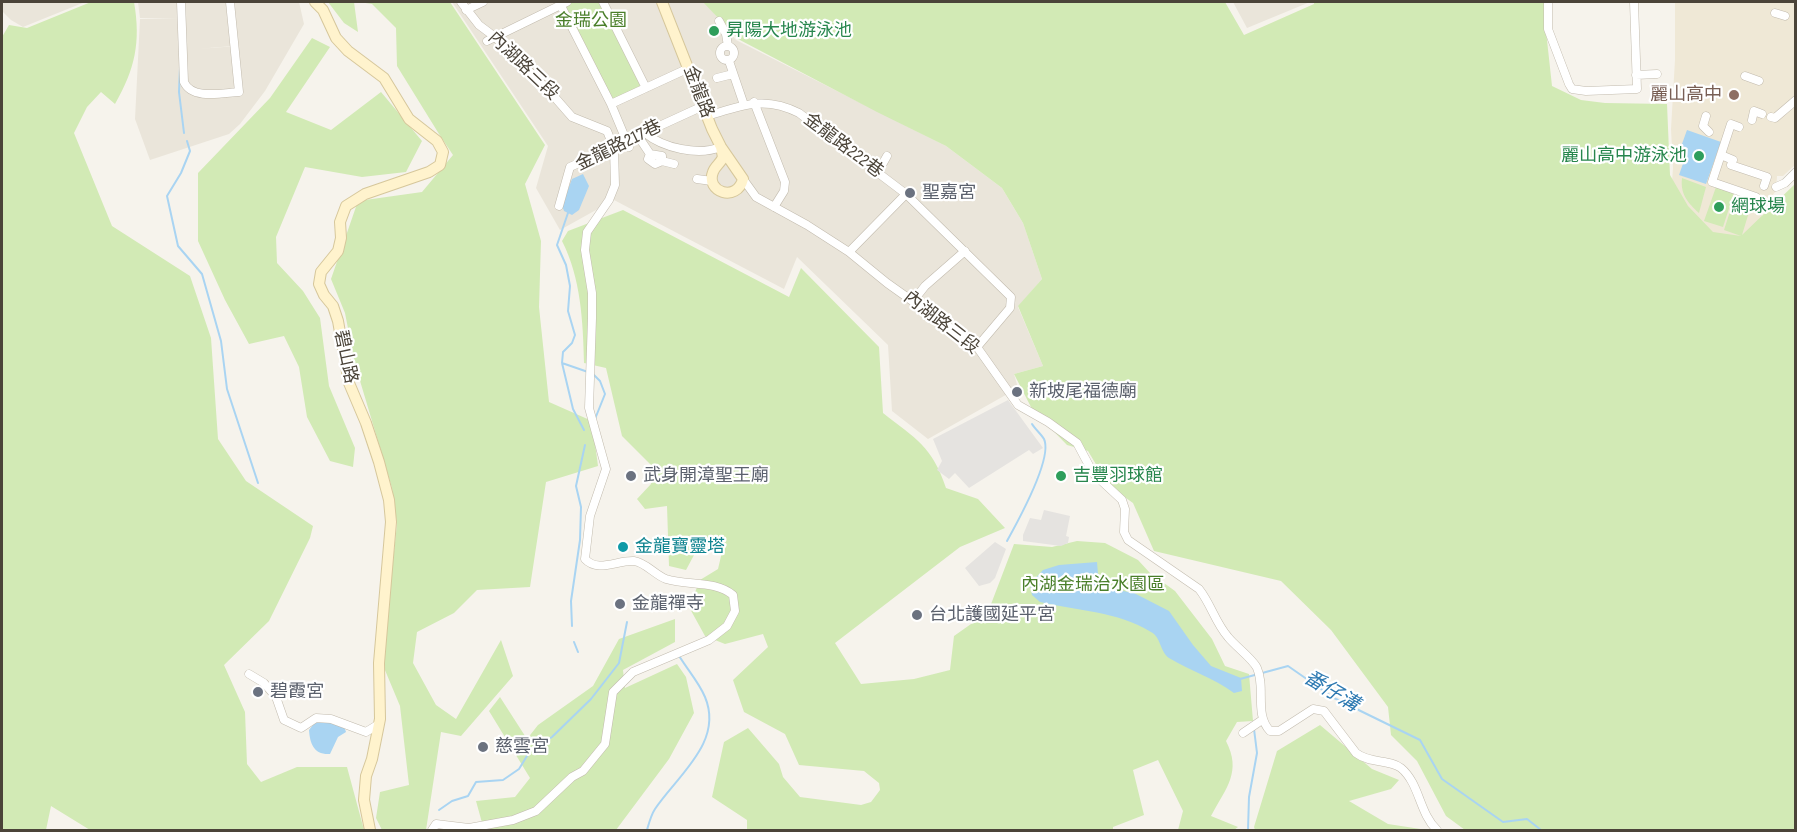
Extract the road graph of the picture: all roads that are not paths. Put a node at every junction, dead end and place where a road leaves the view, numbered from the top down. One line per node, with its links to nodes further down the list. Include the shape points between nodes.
1 (184, 2): 2 (street, via 184,82 195,93 239,92)
2 (230, 2)
3 (315, 2): 61 (street, 碧山路, via 324,10 336,38 384,78 409,118 437,141 443,152 440,165 429,172 365,194 346,206 340,222 338,251 321,273 319,284 338,321 349,383 366,423 389,500)
4 (461, 2): 11 (street, 內湖路三段)
5 (483, 2): 11 (street)
6 (562, 2): 15 (street); 26 (street)
7 (603, 2): 23 (street)
8 (662, 2): 16 (street, 金龍路)
9 (1548, 2): 19 (street, via 1548,29 1572,89 1636,89)
10 (1634, 2): 19 (street)
11 (466, 10): 15 (street, 內湖路三段)
12 (1775, 13): 13 (street)
13 (1785, 16)
14 (719, 21): 17 (street, via 728,46 719,53 729,61)
15 (491, 39): 35 (street, 內湖路三段, via 572,117)
16 (689, 68): 23 (street); 28 (street, 金龍路)
17 (733, 74): 21 (street); 27 (street)
18 (1657, 74): 19 (street)
19 (1636, 75)
20 (1746, 76): 22 (street)
21 (717, 78)
22 (1759, 81)
23 (646, 88): 26 (street)
24 (1795, 97): 31 (street, via 1775,118)
25 (754, 102): 27 (street, 金龍路222巷); 44 (street, 金龍路222巷, via 788,107 799,113); 54 (street, via 785,182)
26 (611, 104): 33 (street)
27 (744, 105): 28 (street, 金龍路222巷)
28 (705, 111): 37 (street, 金龍路217巷); 40 (street, 金龍路)
29 (1762, 114): 32 (street, via 1754,111)
30 (1706, 116): 36 (street, via 1703,126)
31 (1771, 117)
32 (1752, 120)
33 (620, 126): 35 (street); 38 (street)
34 (1739, 127): 41 (street, via 1731,124)
35 (607, 131): 39 (street)
36 (1709, 132)
37 (642, 135): 38 (street, 金龍路217巷); 40 (street, via 672,147); 43 (street, via 651,162)
38 (628, 145): 39 (street, 金龍路217巷)
39 (614, 147): 53 (street, 金龍路217巷, via 570,167); 64 (street, via 615,185 587,232 585,250 592,292 589,408 606,469 590,516 585,559 598,566 636,561 664,578 725,588 733,595 735,611 727,626 709,640 633,672 613,692 604,744 583,771 536,812 469,828 436,824)
40 (721, 147): 47 (street, 金龍路); 48 (street, via 723,157 712,172)
41 (1721, 155): 49 (street, via 1733,160 1731,165 1767,177); 52 (street, via 1712,182)
42 (887, 156): 44 (street)
43 (674, 164)
44 (878, 172): 51 (street, 金龍路222巷)
45 (1796, 172): 50 (street)
46 (698, 179): 48 (street)
47 (743, 179): 48 (street, via 739,188 729,193 719,191); 54 (street, 內湖路三段, via 756,197)
48 (712, 181)
49 (1764, 186)
50 (1776, 186)
51 (906, 194): 55 (street, 金龍路222巷); 56 (street)
52 (1756, 197)
53 (559, 206)
54 (774, 207): 56 (street, 內湖路三段)
55 (966, 251): 57 (street); 58 (street, 金龍路222巷, via 1011,297 1010,308)
56 (849, 252): 57 (street, 內湖路三段)
57 (914, 300): 58 (street, 內湖路三段)
58 (977, 347): 60 (street, 內湖路三段, via 1018,405 1077,443 1093,473 1122,500 1128,540 1199,589 1217,624 1257,667)
59 (249, 674): 61 (street, via 276,697 284,720 301,728 316,717 366,732)
60 (1262, 720): 62 (street); 65 (street, via 1270,731 1279,731 1313,709 1324,711 1362,758 1400,766)
61 (379, 724): 63 (street, 碧山路, via 366,776 364,800)
62 (1244, 733)
63 (370, 831)
64 (432, 831)
65 (1437, 831)

